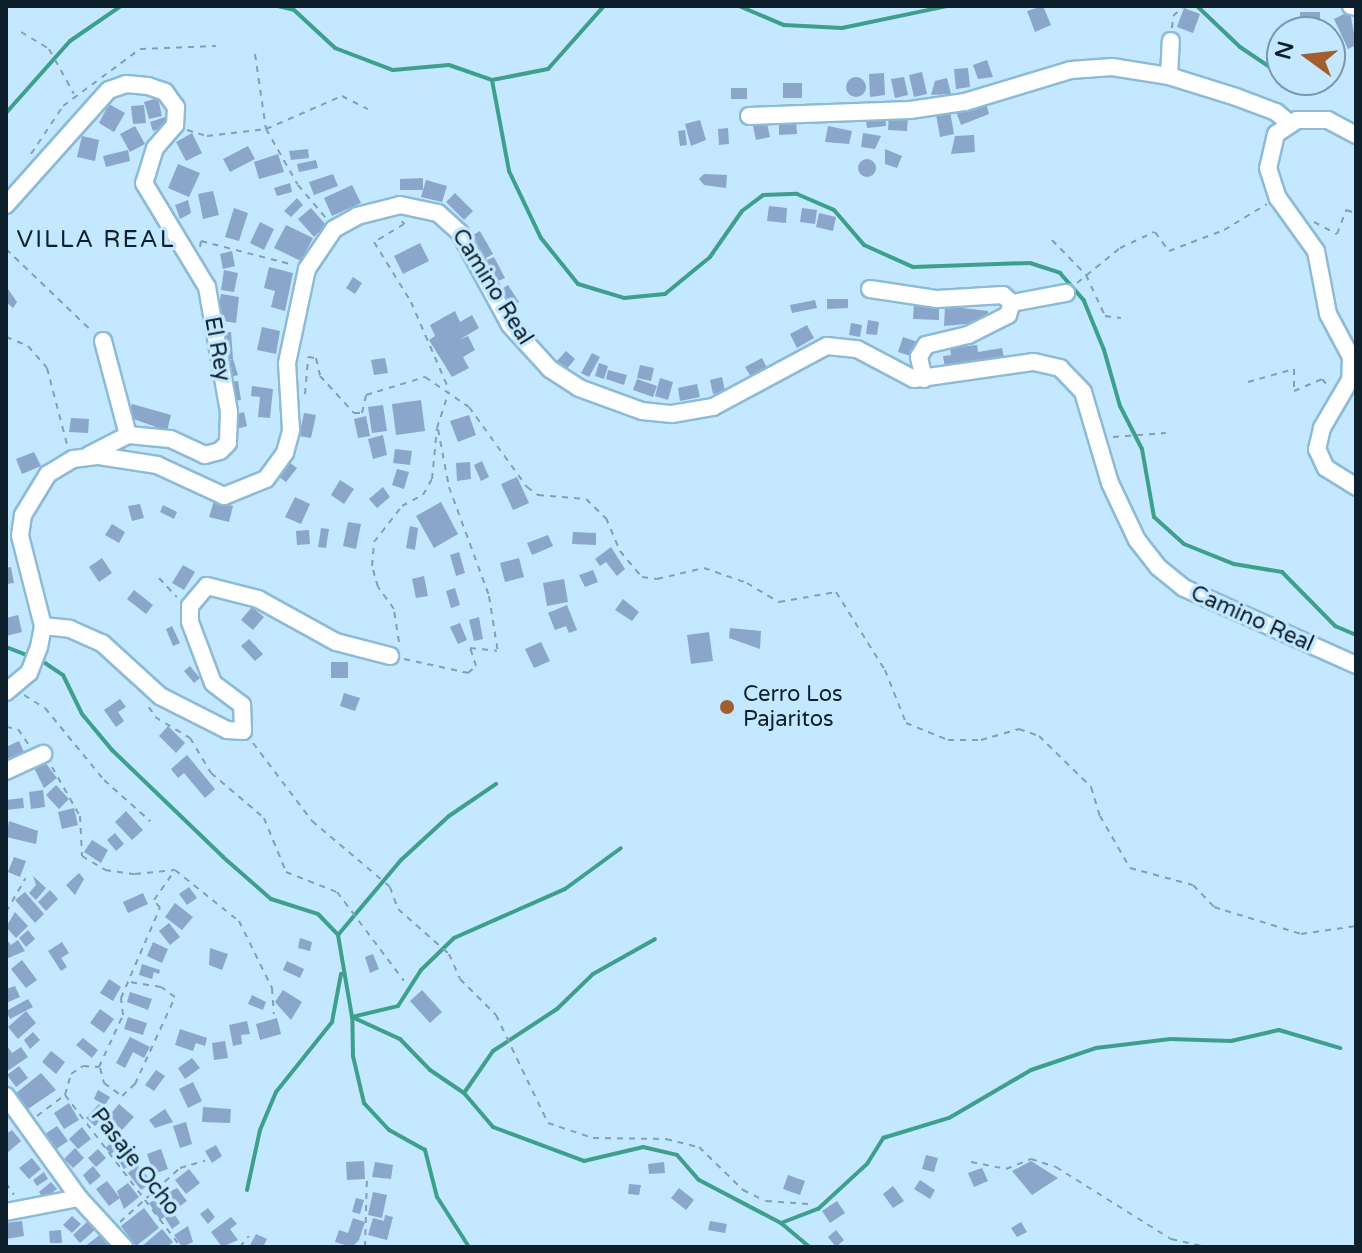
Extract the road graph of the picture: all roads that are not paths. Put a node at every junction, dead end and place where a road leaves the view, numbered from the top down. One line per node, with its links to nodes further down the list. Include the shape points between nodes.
1 (1171, 41): 2 (street)
2 (1169, 76): 3 (street, via 1112,67 1071,70 965,102 910,110); 4 (street, via 1276,112)
3 (749, 116)
4 (1289, 123): 5 (street, via 1321,118); 14 (street, via 1276,134 1268,168 1278,198 1316,251 1328,314 1351,357 1350,380 1319,434 1317,449 1326,468)
5 (1356, 135)
6 (6, 205): 12 (street, El Rey, via 109,90 126,84 165,92 176,107 175,125 155,148 144,183 207,287 229,412 228,443 205,455 170,439)
7 (870, 289): 9 (street, via 937,299 1003,295)
8 (1066, 293): 9 (street)
9 (1012, 303): 11 (street, via 1008,315 968,335 926,345 919,357)
10 (103, 341): 12 (street)
11 (924, 379): 13 (street, Camino Real, via 897,374 857,349 827,346 713,407 672,414 626,407 579,388 528,347 460,233 425,207 382,208 334,229 307,269 287,363 291,430 285,453 266,479 224,496 146,461); 17 (street, Camino Real, via 1025,363 1060,368 1083,392 1110,483 1137,540 1158,567 1184,588)
12 (128, 435): 13 (street)
13 (77, 459): 15 (street, via 48,474 23,515 20,536)
14 (1356, 487)
15 (43, 626): 16 (street, via 70,629 102,643 160,696 204,721 243,731 242,705 213,683 190,613 198,591 221,588 258,599 336,642); 18 (street, via 29,673)
16 (390, 656)
17 (1356, 665)
18 (9, 690)
19 (43, 754): 20 (street)
20 (6, 771)
21 (6, 1096): 22 (street)
22 (79, 1198): 23 (street); 24 (street)
23 (6, 1212)
24 (124, 1247)

